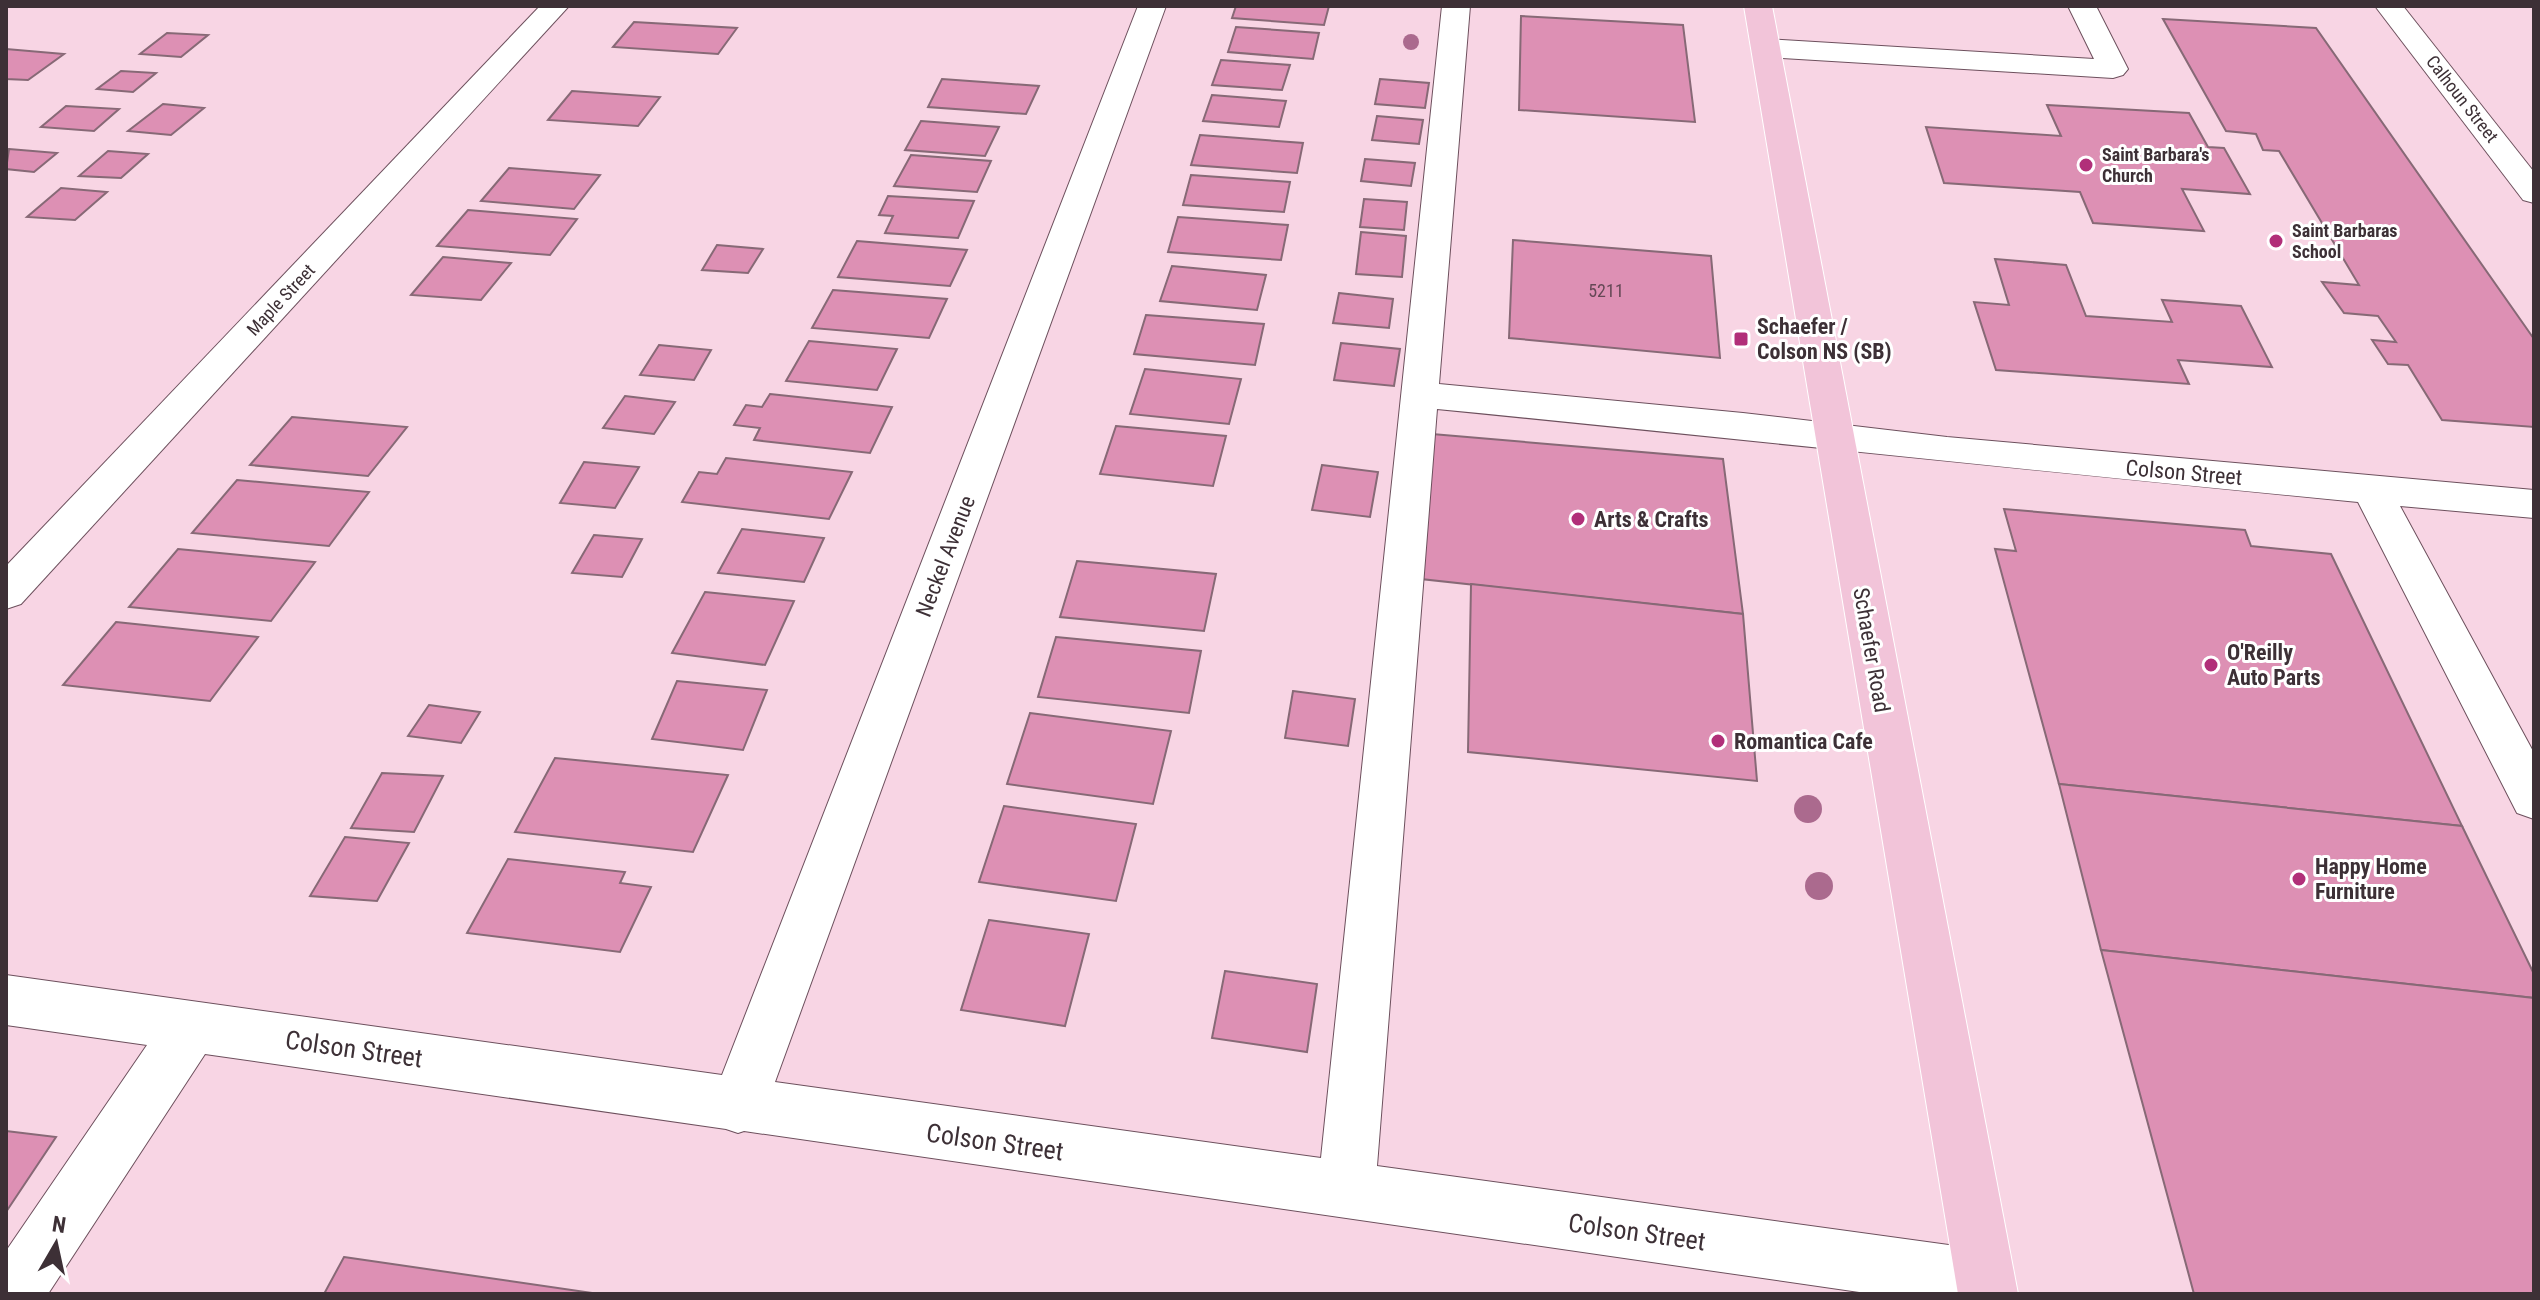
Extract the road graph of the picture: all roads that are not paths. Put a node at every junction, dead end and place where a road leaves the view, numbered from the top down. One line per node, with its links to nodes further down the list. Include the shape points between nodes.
1 (555, 6): 13 (street, Maple Street)
2 (1152, 6): 17 (street, Neckel Avenue)
3 (1456, 6): 9 (street)
4 (1758, 6): 7 (main road, Schaefer Road)
5 (2082, 6): 7 (street, via 2113,69)
6 (2389, 6): 8 (street, Calhoun Street)
7 (1766, 48): 10 (main road, Schaefer Road)
8 (2534, 193)
9 (1420, 395): 10 (street, Colson Street); 18 (street)
10 (1834, 437): 11 (street, Colson Street); 19 (main road, Schaefer Road)
11 (2371, 489): 12 (street, Colson Street); 14 (street)
12 (2534, 504)
13 (6, 593)
14 (2534, 799)
15 (6, 1000): 16 (street, Colson Street)
16 (193, 1026): 17 (street, Colson Street); 20 (street)
17 (738, 1106): 18 (street, Colson Street)
18 (1346, 1191): 19 (street, Colson Street)
19 (1986, 1287)
20 (13, 1294)

